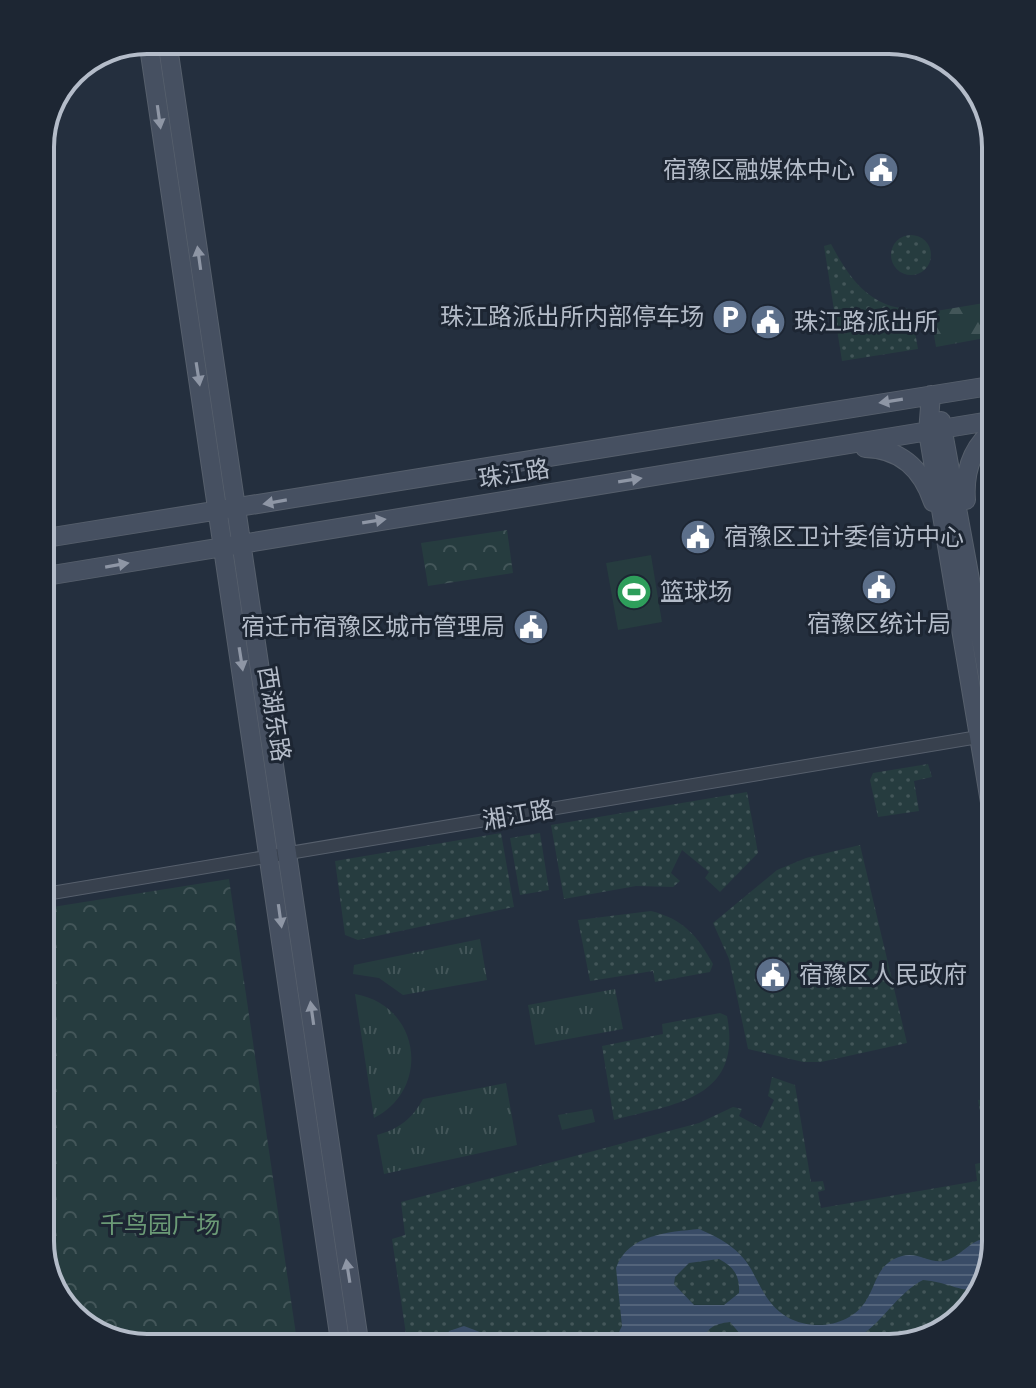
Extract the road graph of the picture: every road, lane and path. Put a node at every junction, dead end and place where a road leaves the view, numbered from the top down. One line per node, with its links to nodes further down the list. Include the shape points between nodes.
1 (150, 54): 9 (street, 西湖东路, one-way to 9)
2 (169, 54): 9 (street, 西湖东路, one-way to 2)
3 (982, 387): 4 (street, 珠江路)
4 (931, 395): 6 (street); 9 (street, 珠江路, one-way to 9)
5 (982, 422): 6 (street, 珠江路)
6 (936, 430): 8 (street, 珠江路); 14 (street)
7 (982, 444): 14 (street, via 965,481)
8 (834, 447): 11 (street, 珠江路, one-way to 8); 14 (street, via 880,448 918,470)
9 (227, 509): 10 (street, 珠江路); 11 (street, 西湖东路); 12 (street, 西湖东路)
10 (54, 537)
11 (242, 543): 12 (street, 珠江路); 18 (street, 西湖东路)
12 (223, 547): 13 (street, 珠江路, one-way to 12); 18 (street, 西湖东路, one-way to 18)
13 (54, 575)
14 (962, 576): 15 (street); 16 (street)
15 (982, 661)
16 (982, 698)
17 (982, 736): 18 (street, 湘江路)
18 (280, 856): 19 (street, 湘江路); 20 (street, 西湖东路, one-way to 20); 21 (street, 西湖东路, one-way to 18)
19 (54, 893)
20 (339, 1334)
21 (358, 1334)

